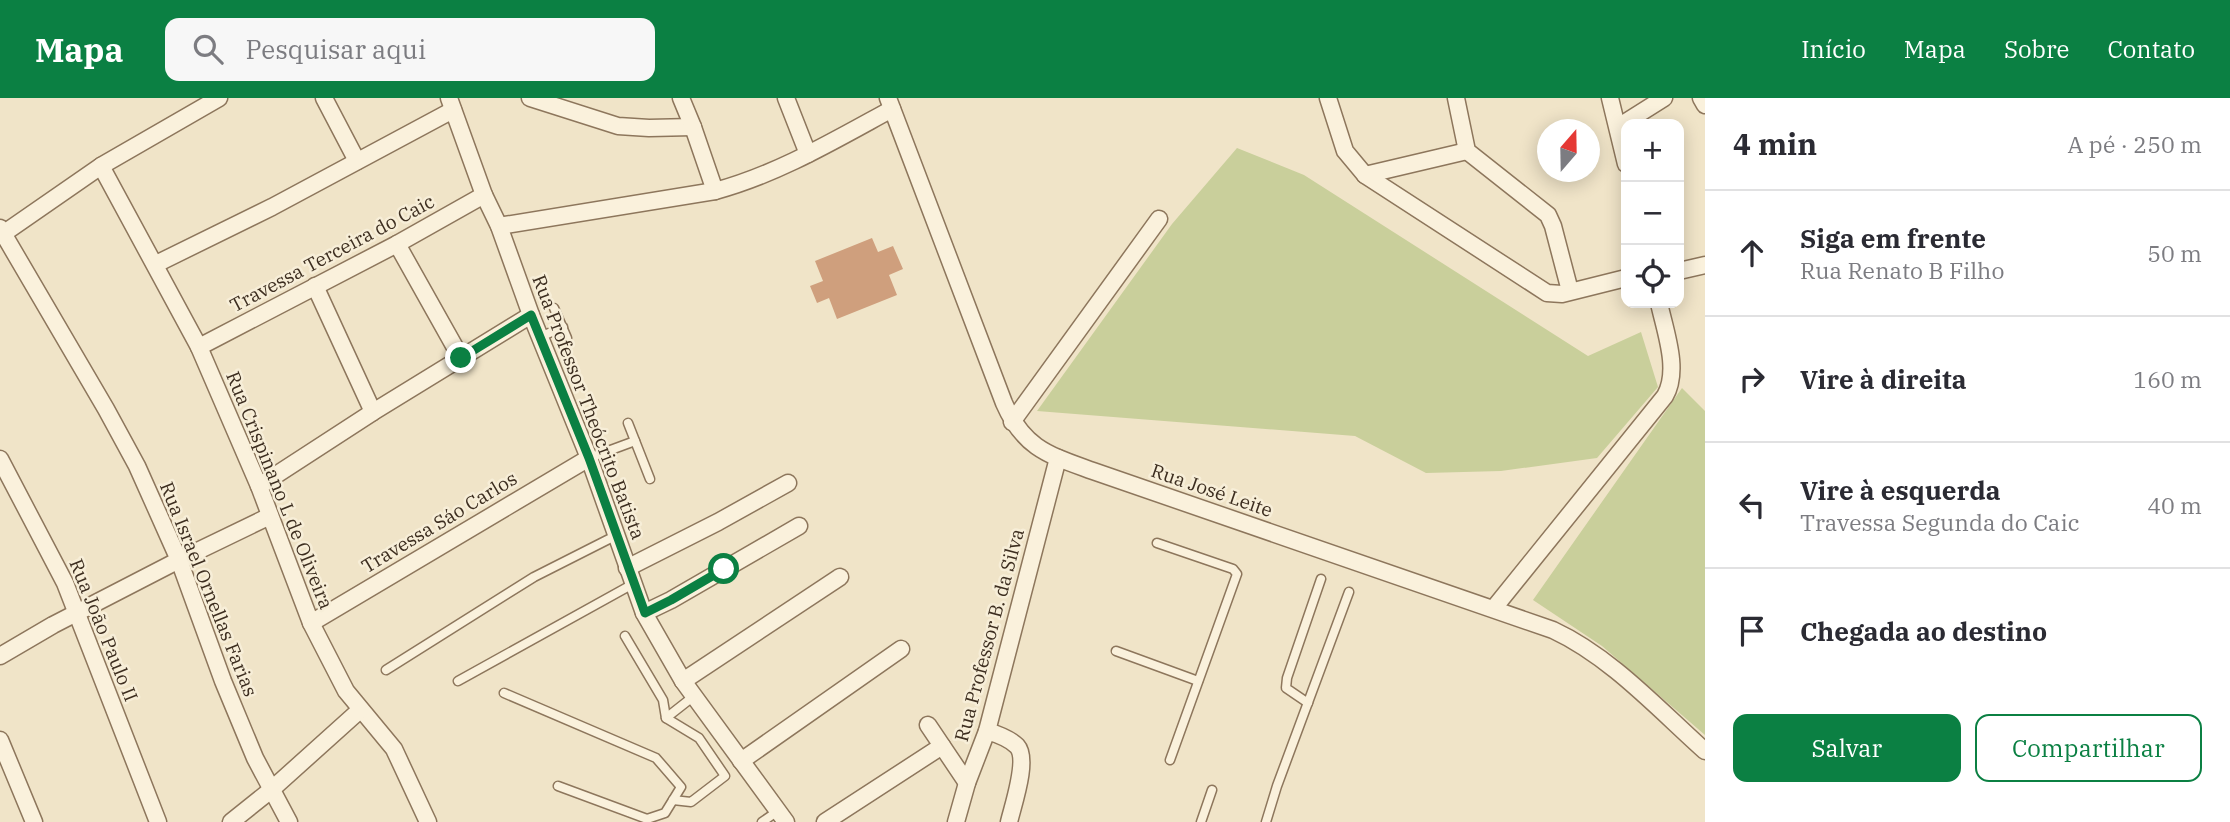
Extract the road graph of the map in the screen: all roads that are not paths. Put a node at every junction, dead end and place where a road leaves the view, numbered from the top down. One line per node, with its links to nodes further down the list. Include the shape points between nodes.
1 (219, 98): 20 (street)
2 (324, 98): 19 (street)
3 (530, 98): 14 (street, via 618,126)
4 (681, 98): 14 (street)
5 (786, 98): 18 (street)
6 (1328, 98): 21 (street, via 1345,151)
7 (1456, 98): 17 (street)
8 (1610, 98): 15 (street)
9 (1664, 98): 15 (street)
10 (1701, 98): 13 (street)
11 (890, 103): 18 (street); 43 (street, Rua José Leite)
12 (451, 104): 19 (street); 23 (street, Rua Professor Theócrito Batista)
13 (1705, 105)
14 (693, 127): 22 (street)
15 (1618, 127): 16 (street)
16 (1621, 141)
17 (1467, 151): 21 (street); 33 (street, via 1543,208 1553,226)
18 (808, 154): 22 (street)
19 (357, 161): 28 (street)
20 (101, 166): 26 (street); 28 (street, Rua Crispinano L de Oliveira)
21 (1365, 175): 33 (street, via 1547,293)
22 (715, 191): 25 (street)
23 (484, 195): 25 (street, Rua Professor Theócrito Batista); 27 (street, Travessa Terceira do Caic)
24 (1159, 219): 43 (street)
25 (499, 226): 36 (street, Rua Professor Theócrito Batista)
26 (1, 233): 56 (street, Rua Israel Ornellas Farias, via 106,409)
27 (397, 244): 32 (street, Travessa Terceira do Caic); 41 (street)
28 (156, 264): 40 (street, Rua Crispinano L de Oliveira)
29 (1705, 265): 30 (street)
30 (1684, 270)
31 (1621, 279): 33 (street)
32 (315, 286): 40 (street, Travessa Terceira do Caic); 42 (street)
33 (1570, 291)
34 (554, 307): 37 (lane)
35 (1660, 308): 61 (street, via 1672,369 1665,396)
36 (531, 315): 38 (street, Rua Professor Theócrito Batista); 41 (street)
37 (563, 327): 38 (lane); 39 (lane)
38 (540, 337): 46 (street, Rua Professor Theócrito Batista)
39 (567, 338)
40 (200, 347): 51 (street, Rua Crispinano L de Oliveira)
41 (461, 358): 42 (street)
42 (373, 412): 51 (street)
43 (1012, 422): 47 (street, Rua José Leite, via 1039,449)
44 (628, 423): 45 (lane)
45 (635, 441): 46 (lane); 49 (lane)
46 (589, 458): 54 (street, Rua Professor Theócrito Batista); 64 (street, Travessa Sáo Carlos)
47 (1058, 458): 61 (street, Rua José Leite); 79 (street, Rua Professor B. da Silva)
48 (0, 459): 62 (street, Rua João Paulo II)
49 (650, 480)
50 (788, 484): 57 (street)
51 (259, 486): 52 (street, Rua Crispinano L de Oliveira)
52 (270, 516): 56 (street); 64 (street, Rua Crispinano L de Oliveira)
53 (799, 526): 63 (street)
54 (617, 535): 57 (street, Rua Professor Theócrito Batista); 69 (lane, via 534,577)
55 (1157, 543): 72 (lane, via 1237,574)
56 (179, 560): 62 (street); 87 (street, Rua Israel Ornellas Farias, via 223,681)
57 (630, 576): 63 (street, Rua Professor Theócrito Batista); 70 (lane)
58 (840, 577): 71 (street)
59 (1321, 579): 75 (lane, via 1287,678 1286,688)
60 (1349, 592): 75 (lane)
61 (1494, 608): 82 (street, Rua José Leite, via 1579,644)
62 (77, 613): 68 (street); 92 (street, Rua João Paulo II)
63 (645, 613): 71 (street, Rua Professor Theócrito Batista)
64 (310, 623): 76 (street, Rua Crispinano L de Oliveira)
65 (625, 636): 77 (lane, via 663,700)
66 (901, 649): 84 (street)
67 (1116, 651): 72 (lane)
68 (0, 656)
69 (386, 670)
70 (458, 681)
71 (683, 681): 74 (street, Rua Professor Theócrito Batista)
72 (1198, 681): 83 (lane)
73 (503, 693): 89 (lane, via 656,758 681,787)
74 (694, 696): 77 (lane); 84 (street, Rua Professor Theócrito Batista)
75 (1308, 703): 101 (lane)
76 (360, 710): 87 (street); 95 (street, Rua Crispinano L de Oliveira, via 394,749)
77 (666, 718): 89 (lane, via 699,738 725,776 691,802)
78 (928, 725): 81 (street)
79 (987, 731): 85 (street, Rua Professor B. da Silva); 99 (street, via 1019,747 1023,760)
80 (0, 740): 91 (street)
81 (942, 746): 85 (street); 97 (street)
82 (1705, 751)
83 (1170, 760)
84 (741, 761): 90 (street, Rua Professor Theócrito Batista)
85 (967, 783): 98 (street, Rua Professor B. da Silva)
86 (558, 786): 89 (lane, via 647,819 665,813)
87 (271, 790): 93 (street); 94 (street, Rua Israel Ornellas Farias)
88 (1212, 790): 100 (lane)
89 (673, 800)
90 (782, 817): 96 (lane)
91 (34, 822)
92 (158, 822)
93 (231, 822)
94 (289, 822)
95 (428, 822)
96 (762, 822)
97 (825, 822)
98 (956, 822)
99 (1009, 822)
100 (1201, 822)
101 (1266, 822)

